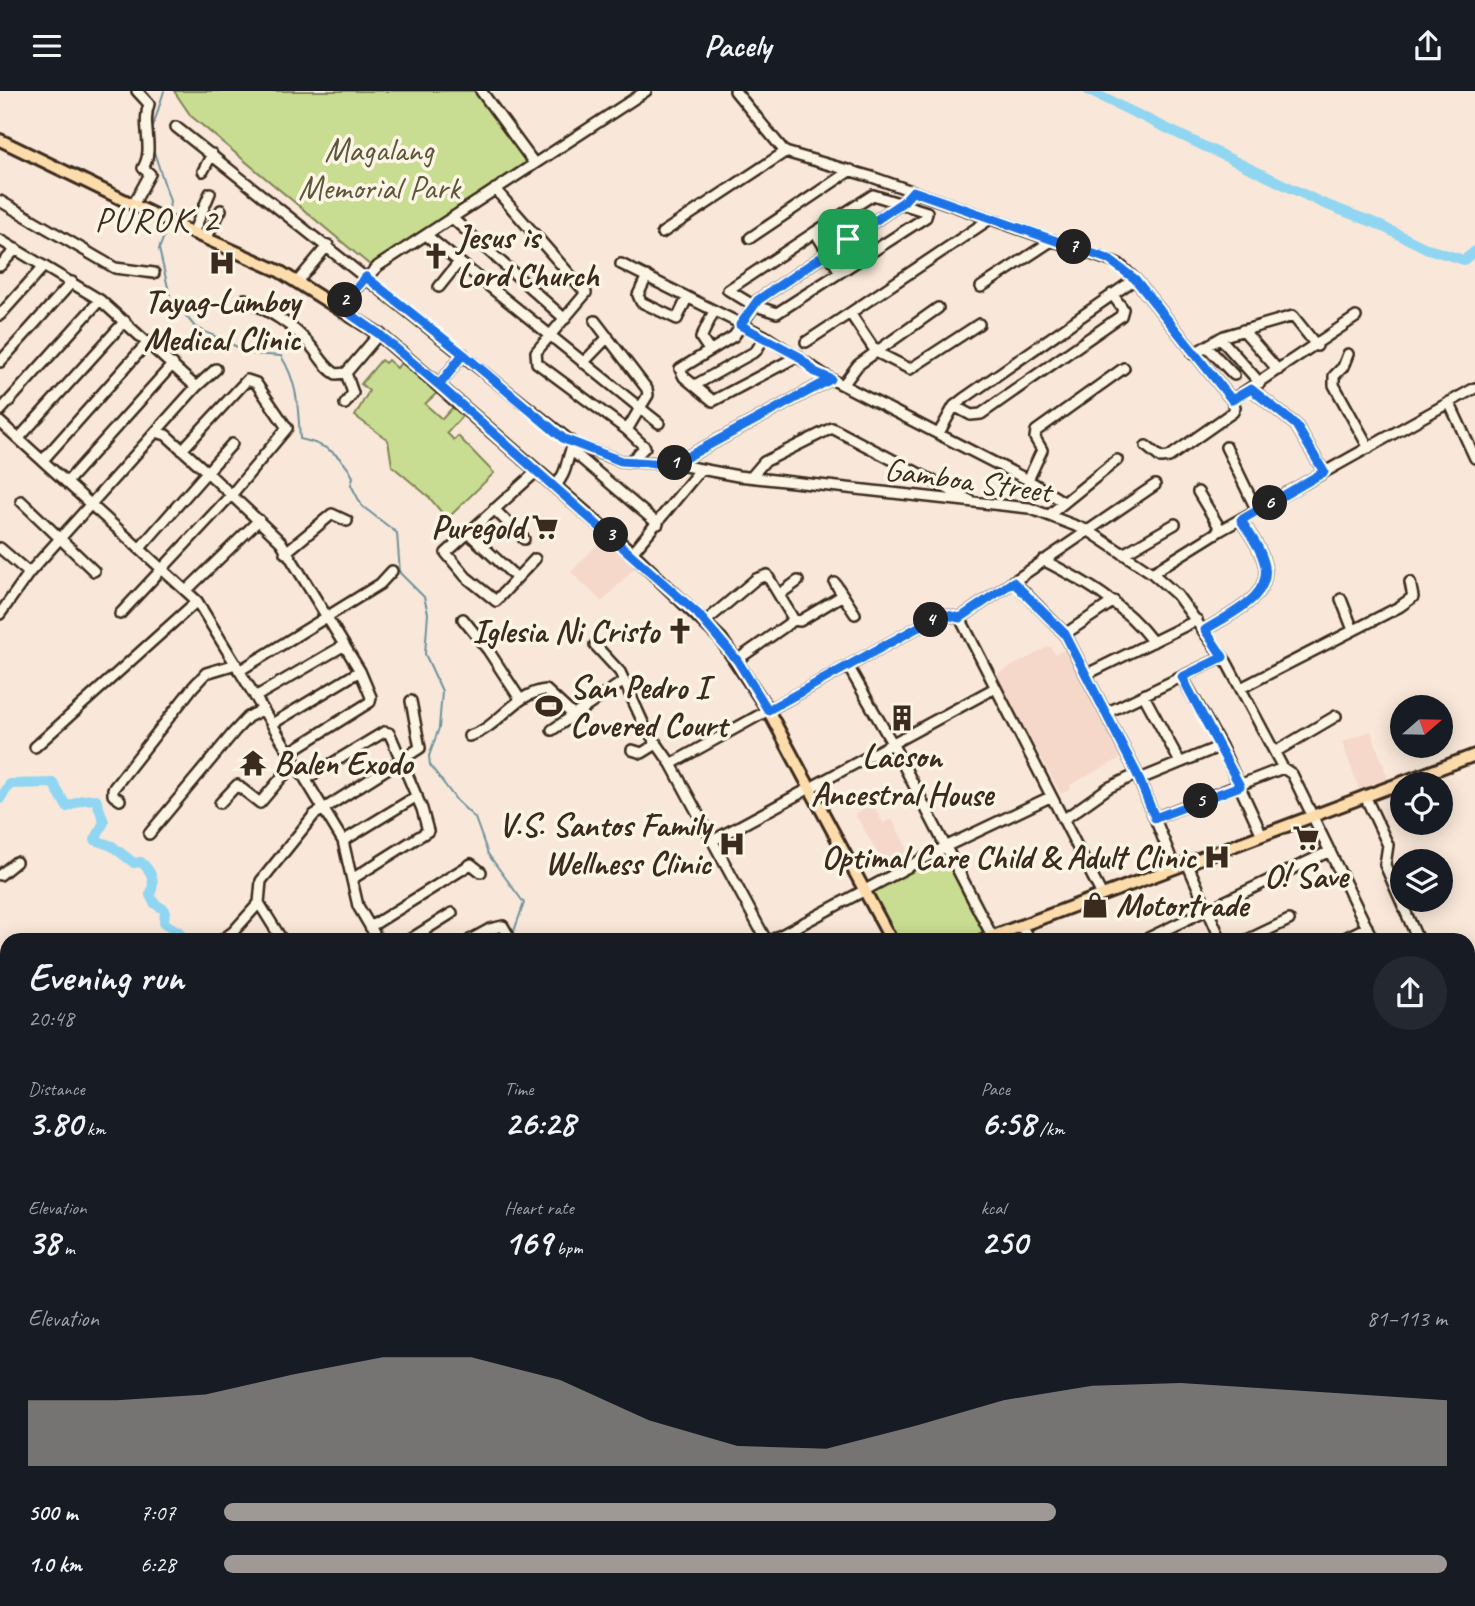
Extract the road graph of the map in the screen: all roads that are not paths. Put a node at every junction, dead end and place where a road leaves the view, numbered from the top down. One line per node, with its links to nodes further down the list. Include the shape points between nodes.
1 (137, 91): 17 (street, via 149,104 145,115 150,157 143,168 149,174)
2 (481, 91): 9 (street)
3 (646, 91): 9 (street)
4 (735, 91): 7 (street)
5 (176, 127): 8 (street)
6 (0, 140): 17 (main road)
7 (785, 152): 10 (street); 23 (street)
8 (212, 153): 11 (street); 29 (street)
9 (534, 163): 12 (street)
10 (851, 170): 13 (street); 25 (street)
11 (203, 171)
12 (495, 189): 19 (street); 56 (street, via 585,291)
13 (913, 191): 16 (street); 20 (street)
14 (210, 193): 22 (street)
15 (0, 201): 37 (street, via 115,268)
16 (903, 202): 21 (street, via 873,195); 31 (street); 36 (street, via 928,214)
17 (133, 205): 22 (main road)
18 (221, 211): 26 (street)
19 (452, 218): 24 (street); 56 (street)
20 (990, 219): 28 (street); 53 (street)
21 (815, 232): 31 (street); 49 (street, via 728,290)
22 (193, 233): 26 (main road)
23 (662, 233)
24 (426, 235): 32 (street); 39 (street)
25 (750, 238)
26 (206, 239): 41 (main road)
27 (0, 240): 30 (street)
28 (1053, 240): 40 (street, via 1119,264); 44 (street)
29 (328, 245): 39 (street); 41 (street)
30 (16, 249): 34 (street); 35 (street)
31 (827, 252): 36 (street); 49 (street)
32 (459, 262): 43 (street); 63 (street)
33 (621, 264): 38 (street)
34 (0, 267)
35 (44, 267): 42 (street); 54 (street)
36 (840, 272): 49 (street, via 777,313)
37 (154, 273)
38 (647, 276): 46 (street); 46 (street, via 638,295 641,302 677,319)
39 (366, 277): 50 (street); 73 (street)
40 (1135, 279): 45 (street); 74 (street)
41 (298, 281): 50 (main road)
42 (72, 282): 48 (street); 77 (street)
43 (439, 286)
44 (981, 287)
45 (1112, 294): 96 (street); 96 (street, via 1123,309 1121,316 981,414)
46 (687, 298): 52 (street)
47 (245, 299): 83 (street, via 295,330 328,369)
48 (100, 300): 57 (street); 98 (street)
49 (752, 305): 60 (street)
50 (340, 307): 62 (main road)
51 (937, 308): 72 (street)
52 (714, 311): 60 (street); 71 (street, via 701,338)
53 (850, 313): 68 (street); 72 (street)
54 (0, 315)
55 (1356, 317): 69 (street)
56 (565, 319): 63 (street)
57 (125, 321): 67 (street); 104 (street)
58 (595, 321): 64 (street)
59 (979, 324): 72 (street, via 910,369)
60 (740, 325): 65 (street); 71 (street, via 734,336)
61 (1243, 330): 66 (street); 69 (street, via 1293,317); 82 (street)
62 (379, 334): 83 (street); 87 (main road)
63 (550, 337): 78 (street); 101 (street, via 536,352 537,363)
64 (608, 337): 78 (street); 97 (street, via 646,389 648,395)
65 (765, 337): 76 (street); 88 (street, via 756,351)
66 (1220, 338): 70 (street); 86 (street)
67 (148, 342): 79 (street); 112 (street)
68 (806, 342)
69 (1317, 346): 82 (street)
70 (1207, 347): 74 (street); 84 (street)
71 (709, 350): 88 (street, via 681,366 684,377)
72 (876, 352): 89 (street, via 858,365)
73 (463, 354): 87 (street); 107 (street)
74 (1193, 354): 93 (street)
75 (1348, 354): 109 (street, via 1334,376 1335,385)
76 (798, 356): 85 (street); 88 (street, via 715,400)
77 (0, 362)
78 (583, 363): 97 (street)
79 (173, 364): 90 (street); 122 (street)
80 (1124, 368): 121 (street, via 1036,431 1042,450)
81 (216, 369): 90 (street)
82 (1278, 370): 86 (street)
83 (346, 373): 95 (street, via 353,393)
84 (1234, 375)
85 (831, 379): 89 (street); 115 (street)
86 (1260, 383): 92 (street)
87 (439, 385): 117 (main road)
88 (695, 385)
89 (844, 385): 103 (street)
90 (196, 387): 102 (street)
91 (1475, 388): 94 (street)
92 (1251, 389): 93 (street); 119 (street, via 1296,425)
93 (1232, 400): 106 (street, via 1233,412 1169,457 1161,458)
94 (1449, 403): 109 (street); 111 (street)
95 (345, 404)
96 (954, 407): 103 (street)
97 (640, 408): 100 (street); 101 (street)
98 (0, 411)
99 (0, 422): 104 (street)
100 (659, 423)
101 (627, 430): 114 (street, via 645,445)
102 (156, 432): 110 (street); 130 (street)
103 (939, 433): 121 (street)
104 (19, 438): 112 (street)
105 (232, 444): 118 (street)
106 (1146, 446)
107 (572, 447): 114 (street, Gamboa Street); 124 (street, via 569,468); 137 (street)
108 (1226, 447): 132 (street)
109 (1370, 448): 119 (street)
110 (182, 450): 118 (street); 126 (street, via 240,385 250,380 256,383 287,431)
111 (1475, 458)
112 (43, 460): 122 (street)
113 (1117, 460): 128 (street)
114 (631, 461): 115 (street, Gamboa Street)
115 (674, 464): 116 (street, Gamboa Street)
116 (700, 470): 120 (street, Gamboa Street); 137 (street)
117 (537, 471): 124 (main road); 131 (street)
118 (207, 472): 126 (street); 144 (street)
119 (1324, 472): 132 (street)
120 (751, 476): 129 (street, Gamboa Street); 129 (street, via 764,462 832,428)
121 (1028, 480): 128 (street)
122 (67, 482): 130 (street)
123 (1155, 485): 140 (street)
124 (555, 487): 147 (main road)
125 (1198, 492): 139 (street)
126 (232, 494): 134 (street); 151 (street)
127 (20, 501): 142 (street)
128 (1062, 501): 133 (street)
129 (975, 503): 133 (street, Gamboa Street)
130 (92, 504): 142 (street); 144 (street)
131 (494, 509): 141 (street); 143 (street)
132 (1257, 511): 135 (street)
133 (1049, 515): 140 (street, Gamboa Street)
134 (259, 520): 146 (street); 161 (street)
135 (1241, 520): 139 (street); 176 (street, via 1264,559 1261,589)
136 (347, 521): 146 (street, via 332,514)
137 (658, 524): 147 (street)
138 (1175, 524): 148 (street)
139 (1221, 530): 155 (street)
140 (1089, 531): 148 (street, Gamboa Street); 150 (street)
141 (467, 533): 156 (street); 156 (street, via 446,556 481,591 496,601)
142 (60, 539): 152 (street); 154 (street)
143 (524, 539)
144 (141, 547): 151 (street)
145 (0, 548): 154 (street)
146 (285, 553): 170 (street)
147 (632, 553): 175 (main road)
148 (1123, 554): 155 (street, Gamboa Street)
149 (535, 559): 156 (street)
150 (1043, 560): 158 (street); 166 (street)
151 (164, 568): 161 (street); 168 (street)
152 (94, 571)
153 (392, 571): 170 (street, via 377,586)
154 (29, 573): 167 (street)
155 (1152, 573): 173 (street, Gamboa Street)
156 (517, 578)
157 (798, 581): 162 (street)
158 (1013, 582): 171 (street); 178 (street)
159 (1410, 582): 177 (street, via 1413,598)
160 (835, 583): 163 (street)
161 (187, 590): 165 (street)
162 (780, 594): 174 (street); 175 (street, via 763,574)
163 (843, 595): 169 (street); 174 (street)
164 (1341, 599): 177 (street)
165 (197, 601): 185 (street); 207 (street)
166 (1114, 601): 178 (street); 179 (street, via 1136,619)
167 (0, 614)
168 (120, 614)
169 (855, 614)
170 (325, 617): 181 (street); 185 (street)
171 (960, 618): 184 (street, via 942,614); 190 (street)
172 (463, 619): 194 (street)
173 (1197, 620): 176 (street, Gamboa Street); 179 (street)
174 (794, 621): 183 (street)
175 (705, 622): 183 (main road)
176 (1205, 630): 182 (street, Gamboa Street)
177 (1353, 630): 191 (street)
178 (1065, 634): 187 (street)
179 (1153, 642): 187 (street)
180 (595, 645): 189 (street)
181 (343, 646): 186 (street); 193 (street)
182 (1223, 657): 188 (street); 191 (street, Gamboa Street)
183 (737, 660): 197 (main road)
184 (848, 666): 197 (street); 204 (street)
185 (238, 667): 193 (street); 224 (street, via 206,673 193,687 113,789)
186 (360, 671): 201 (street); 210 (street, via 371,691 370,702)
187 (1087, 674): 198 (street)
188 (1182, 677): 192 (street); 206 (street)
189 (624, 681): 199 (street); 205 (street)
190 (995, 688): 204 (street); 223 (street)
191 (1241, 688): 209 (street, Gamboa Street)
192 (1144, 696): 198 (street); 213 (street)
193 (255, 697): 196 (street)
194 (520, 699): 199 (street, via 546,690); 203 (street)
195 (411, 701): 212 (street, via 421,743)
196 (262, 709): 201 (street); 230 (street, via 234,732)
197 (768, 710): 214 (street); 220 (main road)
198 (1106, 713): 217 (street)
199 (572, 714): 202 (street)
200 (1336, 716): 209 (street)
201 (272, 724): 210 (street)
202 (552, 730)
203 (469, 736)
204 (892, 743): 220 (street); 234 (street)
205 (655, 745): 208 (street, via 642,753); 214 (street)
206 (1221, 746): 213 (street); 219 (street)
207 (35, 747)
208 (632, 750)
209 (1275, 751): 216 (street, Gamboa Street)
210 (289, 752): 215 (street)
211 (1475, 754): 222 (main road)
212 (401, 761): 218 (street, via 387,731); 221 (street); 226 (street)
213 (1180, 762): 217 (street)
214 (671, 764): 233 (street)
215 (297, 765): 218 (street); 225 (street, via 260,803 237,785)
216 (1283, 768): 219 (street); 227 (street, Gamboa Street, via 1292,775)
217 (1138, 776): 228 (street); 229 (street, via 1108,788)
218 (306, 779): 226 (street)
219 (1240, 786): 228 (street); 231 (street)
220 (809, 787): 233 (street); 242 (main road)
221 (417, 796): 232 (street); 241 (street, via 428,831)
222 (1365, 796): 227 (main road); 268 (street, via 1388,845 1385,865)
223 (1050, 797): 229 (street); 234 (street)
224 (120, 800)
225 (219, 803)
226 (324, 808): 232 (street); 244 (street, via 261,881)
227 (1312, 817): 231 (main road); 235 (street, Gamboa Street)
228 (1155, 818): 238 (street)
229 (1063, 820): 243 (street)
230 (149, 834)
231 (1262, 835): 237 (main road)
232 (343, 841): 241 (street)
233 (712, 841): 257 (street)
234 (947, 846): 242 (street); 260 (street)
235 (1330, 851): 245 (street); 250 (street, Gamboa Street)
236 (16, 862): 240 (street)
237 (1187, 863): 238 (main road); 245 (street)
238 (1175, 868): 243 (main road)
239 (481, 872): 249 (street, via 471,864)
240 (0, 875)
241 (352, 879): 249 (street, via 358,906)
242 (864, 890): 258 (street); 259 (main road)
243 (1102, 895): 248 (main road)
244 (259, 902): 251 (street); 252 (street)
245 (1208, 909): 263 (street); 264 (street)
246 (452, 913): 254 (street)
247 (1289, 920): 265 (street)
248 (1021, 926): 261 (main road); 262 (street)
249 (370, 927): 253 (street)
250 (1367, 927): 266 (street); 267 (street, Gamboa Street)
251 (232, 933)
252 (278, 933)
253 (374, 933)
254 (420, 933)
255 (483, 933): 256 (street, via 503,926)
256 (506, 933)
257 (762, 933)
258 (785, 933)
259 (887, 933)
260 (986, 933)
261 (1002, 933)
262 (1026, 933)
263 (1158, 933)
264 (1218, 933)
265 (1262, 933)
266 (1355, 933)
267 (1370, 933)
268 (1415, 933)

